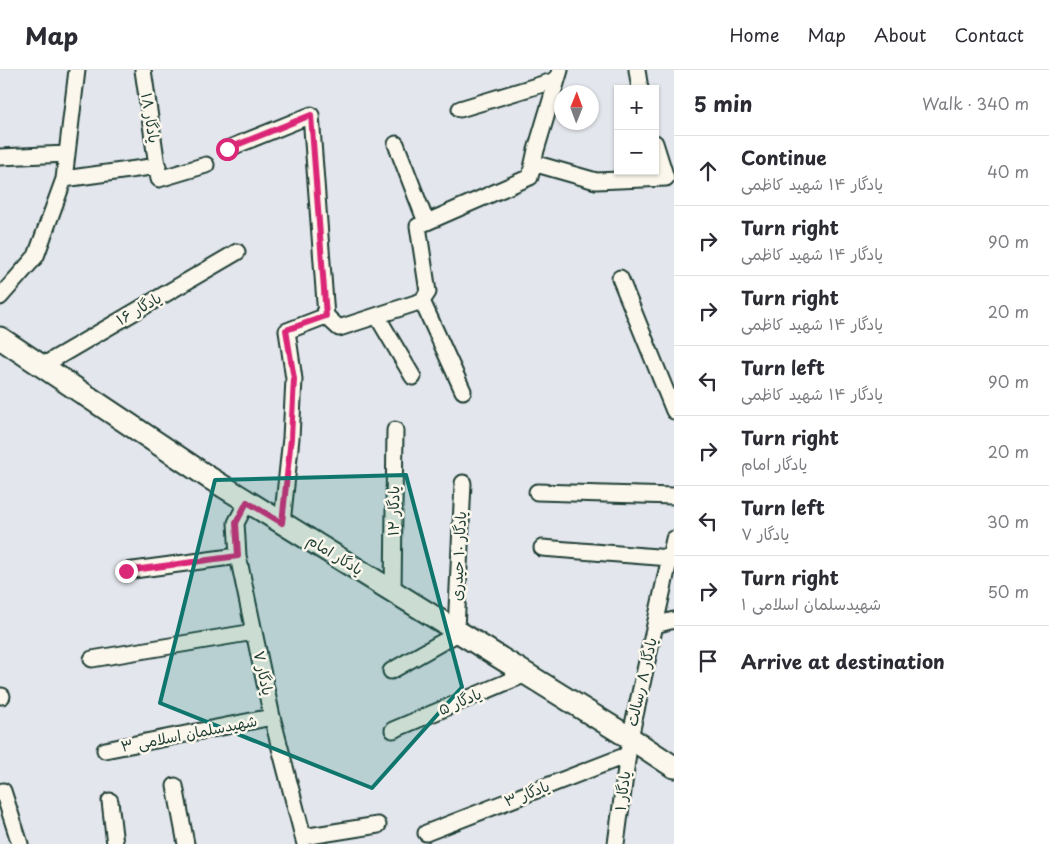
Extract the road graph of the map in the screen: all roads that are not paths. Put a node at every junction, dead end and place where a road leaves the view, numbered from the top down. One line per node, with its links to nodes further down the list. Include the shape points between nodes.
1 (77, 70): 9 (street)
2 (143, 70): 14 (street, یادگار ۱۸)
3 (637, 70): 5 (street)
4 (558, 75): 6 (street); 12 (street)
5 (639, 85)
6 (460, 110)
7 (396, 144): 16 (street)
8 (227, 149): 21 (street, via 311,115)
9 (67, 154): 11 (street); 15 (street)
10 (659, 156): 12 (street, via 666,178 596,181)
11 (0, 157)
12 (533, 163): 16 (street, via 530,177)
13 (206, 165): 14 (street, via 159,179)
14 (158, 166): 15 (street)
15 (64, 179): 19 (street, via 36,256)
16 (426, 222): 20 (street, via 418,226 428,292)
17 (237, 252): 24 (street, یادگار ۱۶)
18 (620, 278): 27 (street)
19 (0, 297)
20 (422, 301): 22 (street); 26 (street)
21 (326, 316): 22 (street, via 338,328); 33 (street, via 286,330 294,379)
22 (378, 316): 25 (street)
23 (0, 338): 24 (main road, یادگار امام)
24 (42, 366): 32 (main road, یادگار امام)
25 (413, 377)
26 (464, 390)
27 (674, 412)
28 (394, 430): 39 (street, یادگار ۱۲)
29 (463, 483): 42 (street, یادگار ۱۰ حیدری)
30 (537, 492): 31 (street)
31 (674, 496)
32 (247, 502): 33 (main road, یادگار امام); 36 (street, یادگار ۷, via 236,523)
33 (282, 523): 39 (main road, یادگار امام)
34 (674, 538): 37 (street, یادگار ۸ رسالت)
35 (542, 548): 37 (street)
36 (238, 556): 38 (street); 43 (street, یادگار ۷)
37 (670, 558): 41 (street, یادگار ۸ رسالت)
38 (126, 571)
39 (393, 591): 42 (main road, یادگار امام)
40 (674, 620): 41 (street)
41 (655, 625): 49 (street, یادگار ۸ رسالت)
42 (458, 631): 45 (street); 46 (main road, یادگار امام)
43 (254, 632): 44 (street); 47 (street, یادگار ۷)
44 (92, 659)
45 (390, 671)
46 (526, 674): 48 (street, یادگار ۵); 49 (main road, یادگار امام)
47 (272, 717): 50 (street, شهیدسلمان اسلامی ۳); 57 (street, یادگار ۷)
48 (393, 730)
49 (628, 746): 51 (main road, یادگار امام); 56 (street, یادگار ۳); 61 (street, یادگار ۱)
50 (105, 750)
51 (674, 767)
52 (175, 786): 60 (street)
53 (3, 791): 58 (street)
54 (110, 801): 59 (street)
55 (378, 825): 57 (street)
56 (426, 833)
57 (304, 841)
58 (20, 844)
59 (115, 844)
60 (186, 844)
61 (616, 844)

